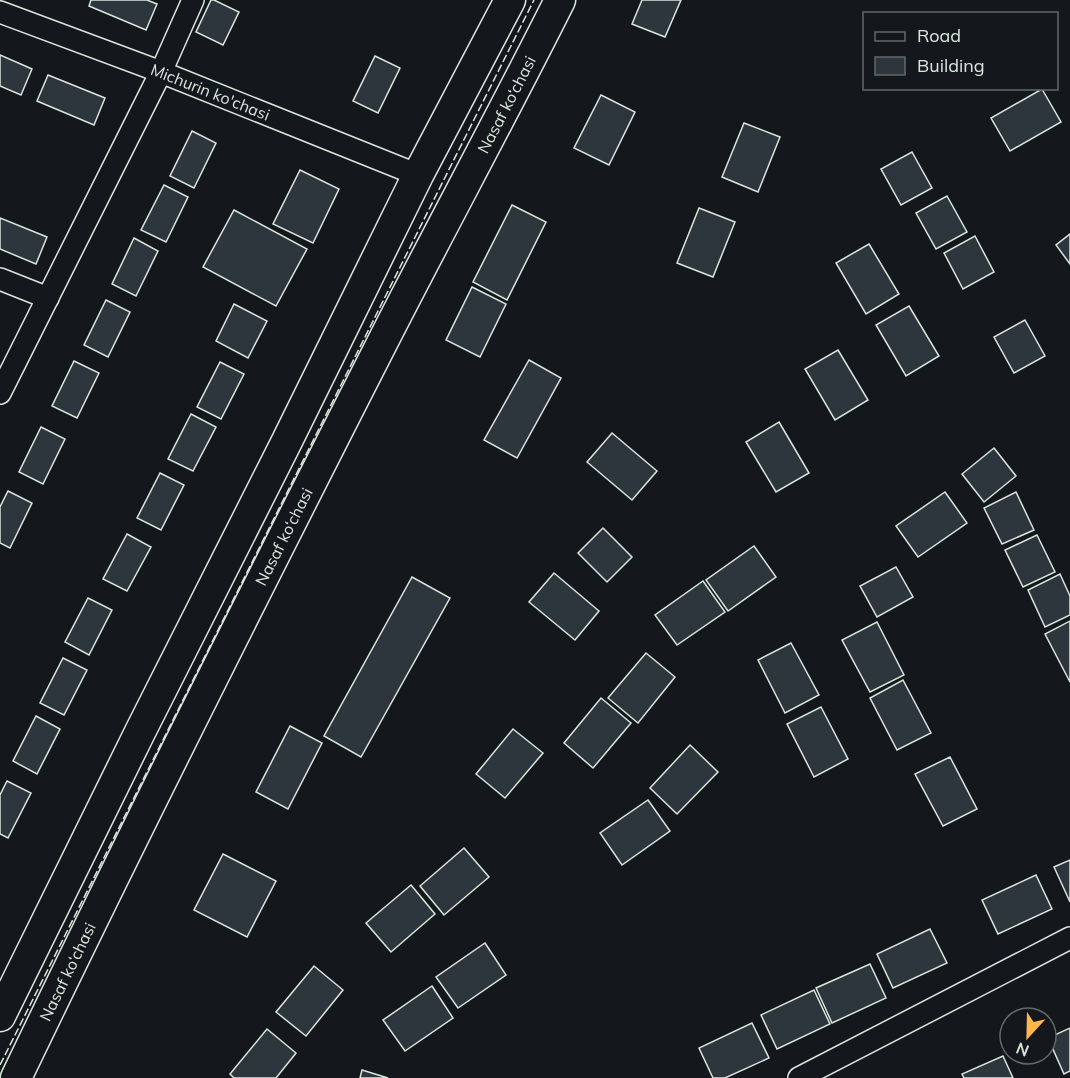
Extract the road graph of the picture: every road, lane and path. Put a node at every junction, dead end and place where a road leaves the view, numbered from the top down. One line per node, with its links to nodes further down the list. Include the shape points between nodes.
1 (193, 0): 5 (street)
2 (510, 0): 6 (main road)
3 (560, 0): 12 (main road, Nasaf ko‘chasi, via 237,629)
4 (0, 12): 5 (street, Michurin ko'chasi)
5 (161, 72): 6 (street, Michurin ko'chasi); 8 (street)
6 (418, 175): 11 (main road)
7 (0, 279): 8 (street)
8 (48, 298): 9 (street)
9 (0, 393)
10 (1070, 938): 13 (street)
11 (0, 1016)
12 (16, 1078)
13 (799, 1078)

